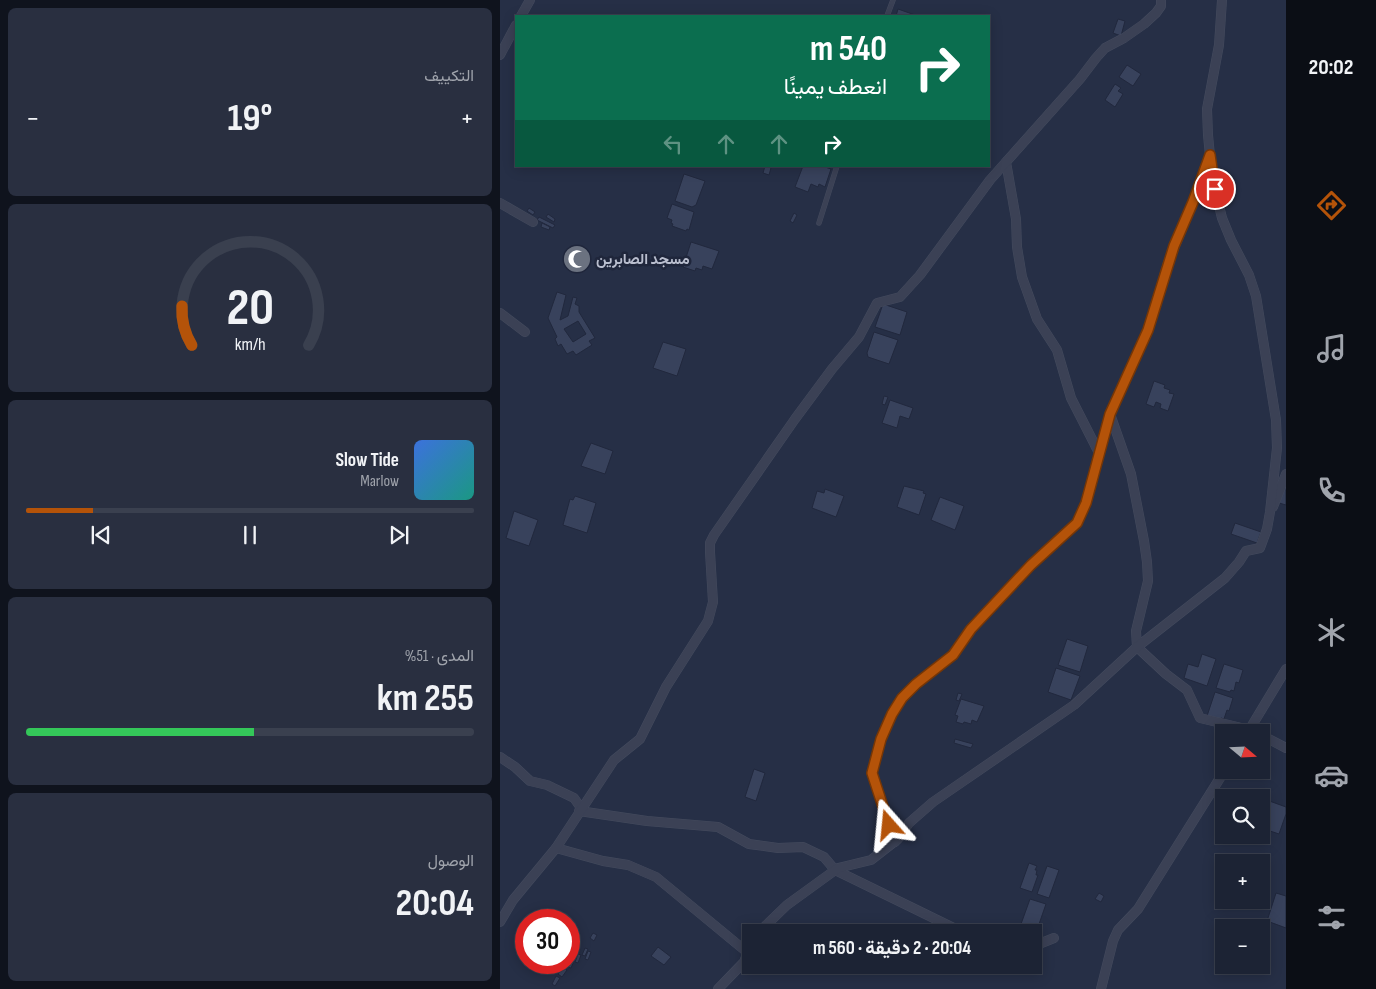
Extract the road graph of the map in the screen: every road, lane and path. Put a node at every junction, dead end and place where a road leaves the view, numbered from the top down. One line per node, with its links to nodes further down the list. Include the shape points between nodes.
1 (530, 0): 5 (street)
2 (892, 0): 6 (lane)
3 (1161, 0): 10 (street, via 1161,6 1144,24 1105,48)
4 (1222, 0): 9 (street, via 1219,45 1207,109)
5 (521, 15)
6 (887, 15)
7 (515, 27): 8 (street)
8 (500, 55)
9 (1210, 155): 17 (street, via 1174,246 1148,330); 20 (street, via 1218,205 1231,240 1250,275 1259,315 1276,420)
10 (1006, 162): 18 (street, via 1022,277 1037,319 1057,350 1071,398); 29 (street, via 900,297 877,303 859,337 720,525 710,543 714,602 708,622 666,687 640,739 614,760)
11 (837, 167): 14 (lane)
12 (500, 203): 13 (street)
13 (533, 222)
14 (819, 223)
15 (500, 312): 16 (street)
16 (525, 332)
17 (1110, 414): 18 (street); 21 (street, via 1131,474 1147,562 1148,580 1136,631)
18 (1099, 453): 30 (street, via 1077,523 1031,565 971,629 953,655 902,698 892,714 872,773)
19 (1286, 474): 20 (street)
20 (1270, 512): 21 (street, via 1260,548 1246,551 1225,578)
21 (1137, 647): 23 (street, via 1187,690 1200,718); 30 (street, via 1074,705 933,802)
22 (1286, 669): 24 (street)
23 (1224, 724)
24 (1255, 724)
25 (1270, 740): 26 (street)
26 (1286, 748)
27 (500, 757): 29 (street, via 530,781 574,798)
28 (1219, 779): 41 (street, via 1138,909 1118,930)
29 (580, 810): 31 (street); 32 (street, via 647,821 718,827 749,844 804,847 824,857)
30 (895, 842): 32 (street, via 871,860)
31 (556, 848): 33 (street, via 513,900); 37 (street, via 628,866 656,877)
32 (835, 870): 34 (street, via 787,905); 35 (street)
33 (500, 922)
34 (767, 924)
35 (946, 924)
36 (1054, 938): 38 (street)
37 (742, 943)
38 (1042, 943)
39 (742, 962): 40 (street)
40 (718, 989)
41 (1101, 989)

